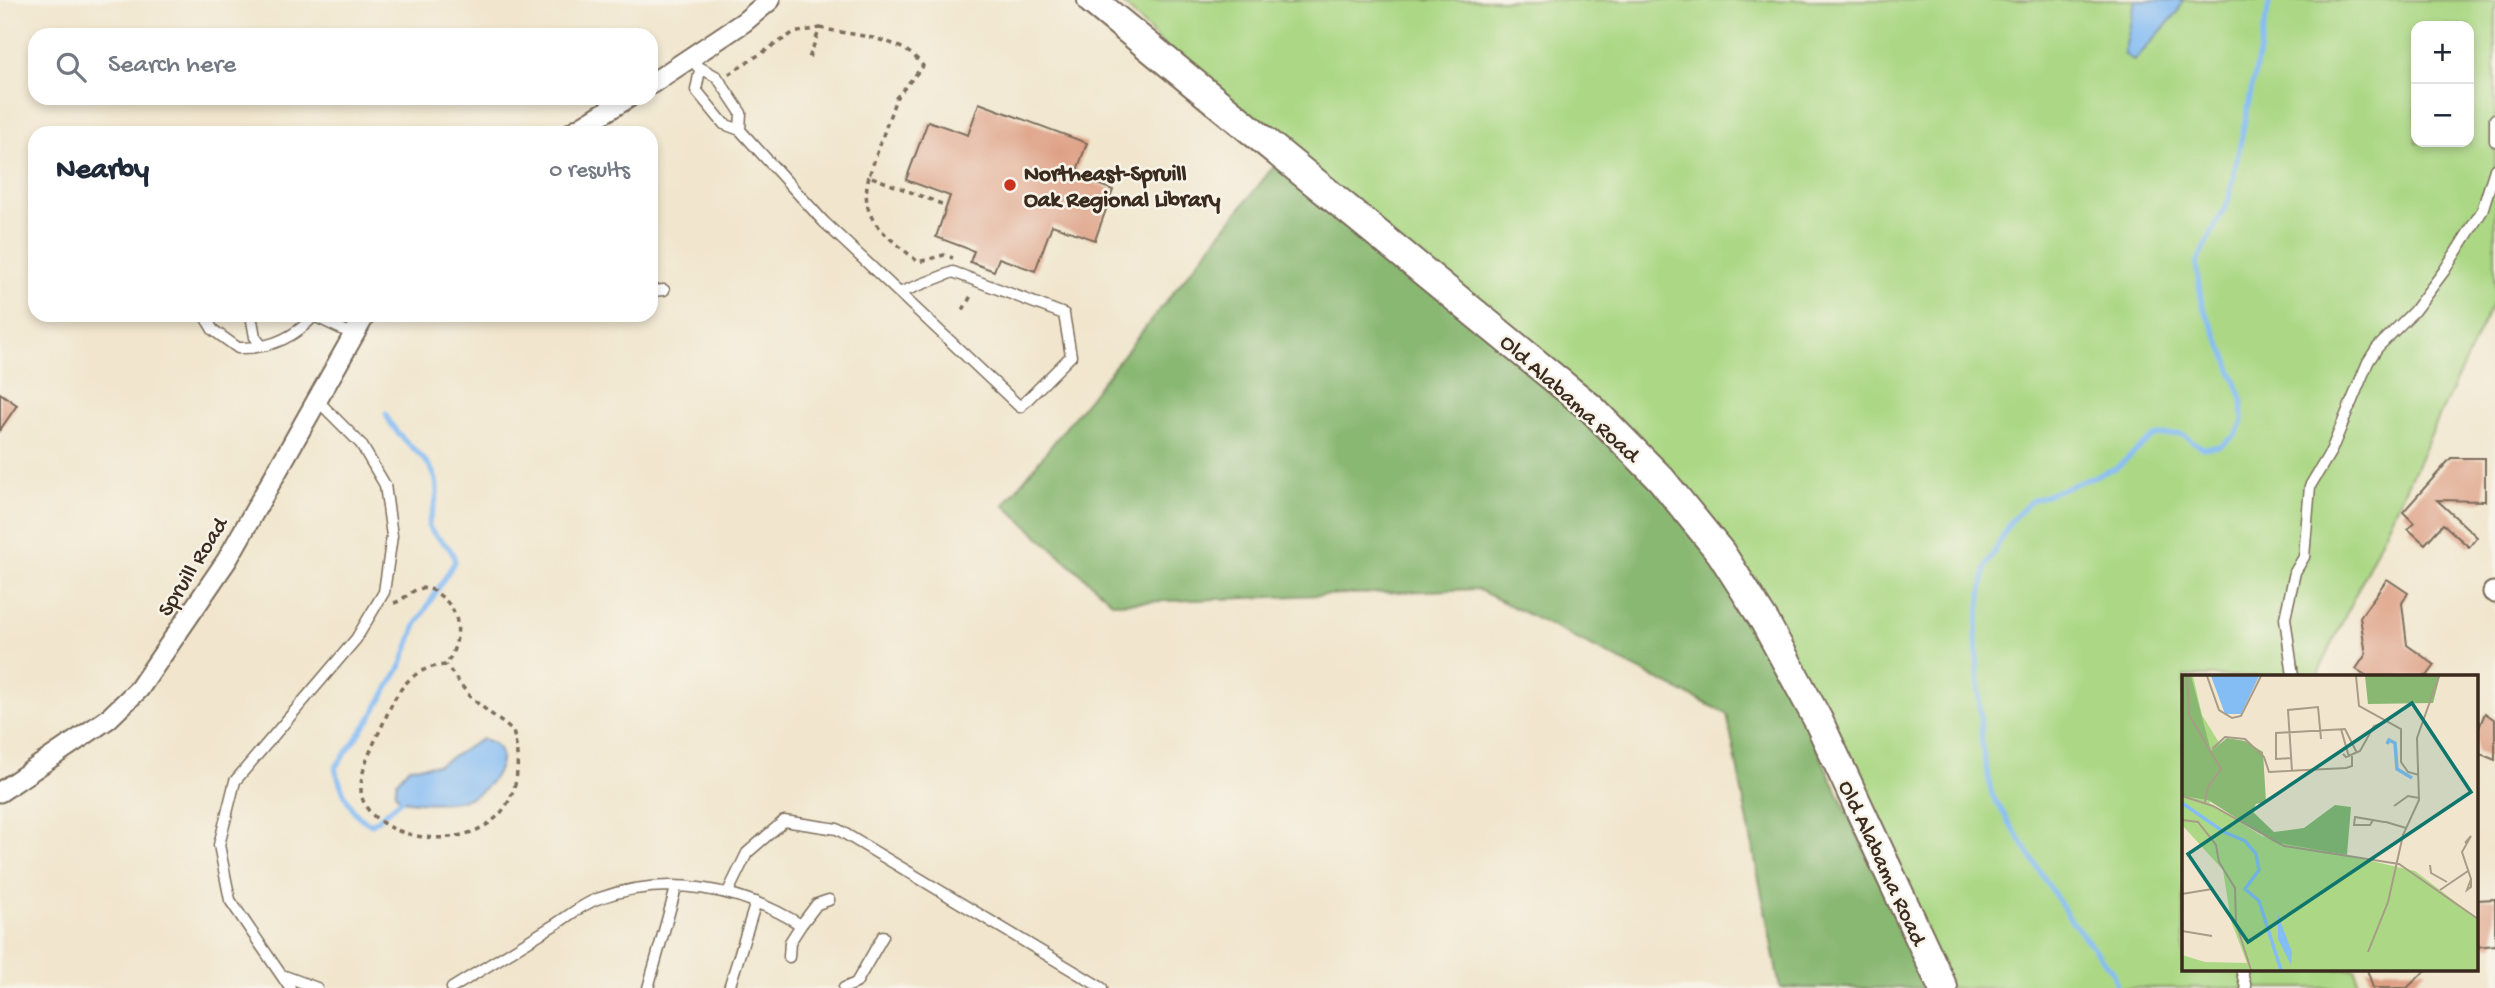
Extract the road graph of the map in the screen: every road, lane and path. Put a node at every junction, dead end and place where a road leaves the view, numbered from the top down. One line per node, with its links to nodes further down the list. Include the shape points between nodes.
1 (770, 0): 5 (street)
2 (1092, 0): 48 (main road, Old Alabama Road, via 1592,409 1661,479 1721,553 1765,622 1818,720)
3 (820, 28): 4 (path); 7 (path, via 793,33); 14 (path, via 899,46 923,66 896,98)
4 (808, 61)
5 (696, 64): 6 (street); 7 (lane); 11 (lane, via 696,90 724,124)
6 (658, 81)
7 (719, 81): 11 (lane, via 741,113)
8 (617, 105): 10 (street)
9 (2495, 119): 12 (lane)
10 (582, 126)
11 (740, 130): 19 (lane, via 811,209)
12 (2495, 141)
13 (2495, 169): 30 (lane, via 2482,211 2444,271 2368,362 2331,451 2310,486 2304,557 2295,572 2285,618)
14 (869, 176): 15 (path); 16 (path, via 866,204 870,220 918,262 944,256)
15 (947, 206)
16 (961, 261)
17 (658, 290): 18 (lane)
18 (664, 290)
19 (899, 293): 19 (lane, via 953,272 1064,314 1071,356 1020,407)
20 (208, 322): 26 (lane, via 238,348)
21 (252, 322): 26 (lane)
22 (309, 322): 26 (lane, via 285,340)
23 (327, 322): 25 (lane)
24 (361, 322): 25 (street, Spruill Road)
25 (354, 335): 27 (street, Spruill Road)
26 (262, 346)
27 (317, 400): 28 (lane, via 361,444 385,485 393,536); 31 (street, Spruill Road, via 227,560 139,689 108,719)
28 (379, 601): 29 (path, via 389,604 419,588 429,588 450,604 458,622); 40 (lane, via 356,639 235,781 219,845 230,900)
29 (446, 665): 29 (path, via 426,669 400,688 362,778 362,798 368,809 387,826 409,835 430,837 481,829 501,813 519,777 513,732 471,698)
30 (2293, 675)
31 (0, 792)
32 (676, 888): 33 (lane); 43 (lane, via 647,887 595,900); 44 (lane)
33 (728, 892): 35 (lane); 47 (lane, via 747,853 783,821 837,829)
34 (829, 900): 36 (lane, via 817,904)
35 (756, 902): 36 (lane); 45 (lane)
36 (801, 925): 38 (lane, via 790,942)
37 (883, 936): 46 (lane, via 856,983)
38 (789, 957)
39 (2241, 970): 49 (lane)
40 (281, 975): 41 (lane); 42 (lane)
41 (290, 988)
42 (317, 988)
43 (452, 988)
44 (648, 988)
45 (729, 988)
46 (844, 988)
47 (1102, 988)
48 (1943, 988)
49 (2246, 988)

